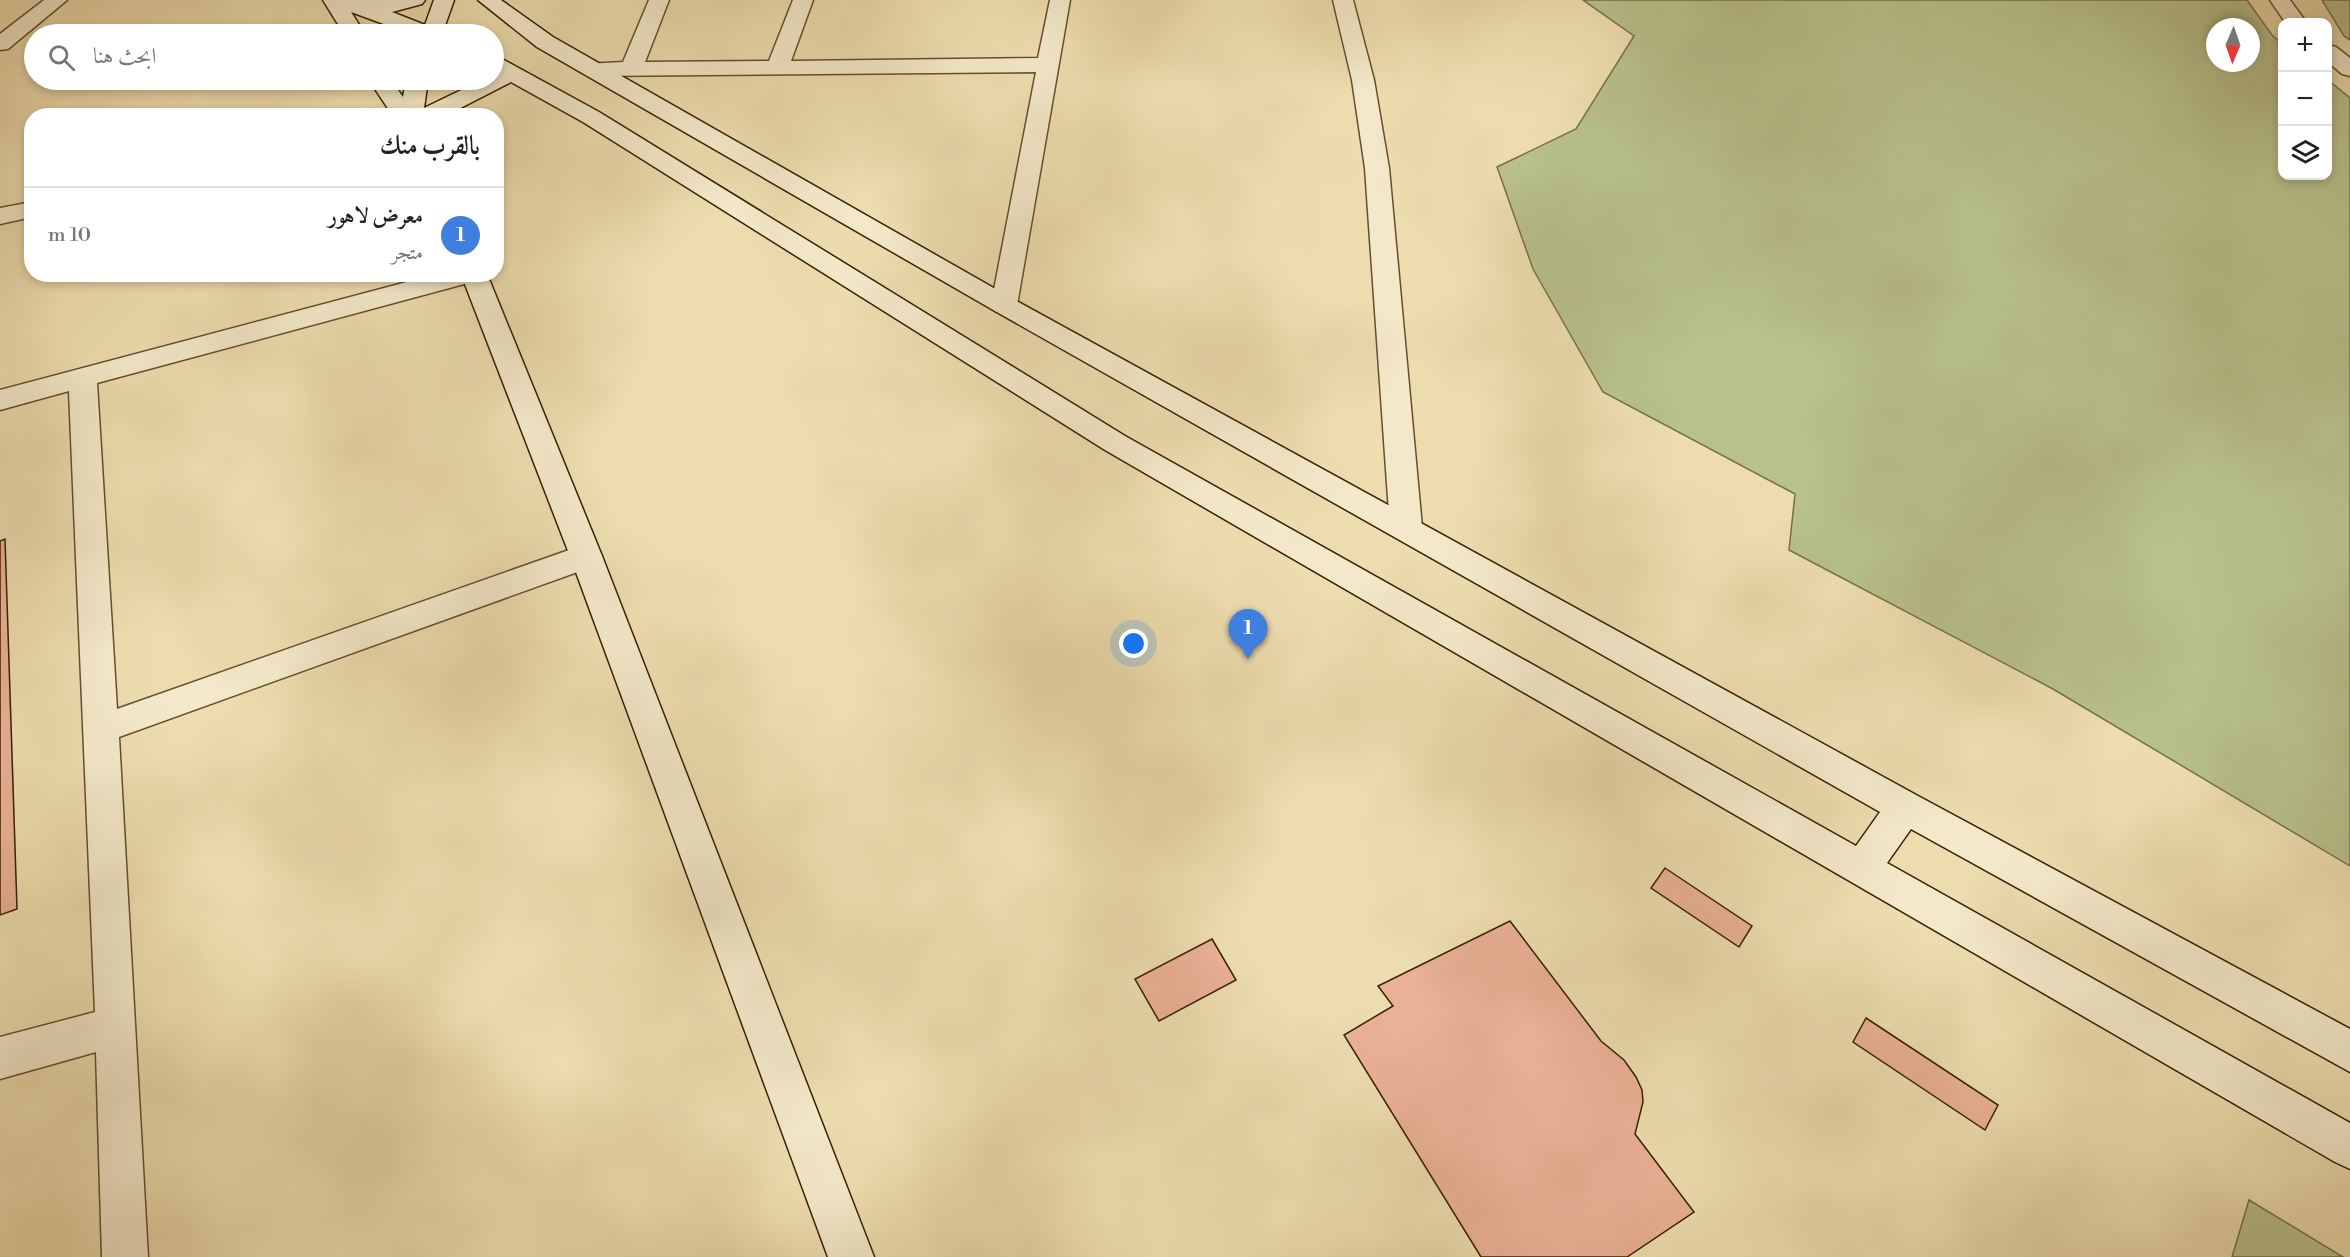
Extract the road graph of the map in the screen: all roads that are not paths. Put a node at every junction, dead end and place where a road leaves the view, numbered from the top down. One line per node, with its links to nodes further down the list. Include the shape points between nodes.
1 (57, 0): 13 (main road)
2 (333, 0): 11 (main road); 14 (main road)
3 (415, 0): 11 (main road)
4 (444, 0): 16 (main road)
5 (488, 0): 23 (main road, via 546,42)
6 (659, 0): 22 (main road)
7 (803, 0): 21 (main road)
8 (1060, 0): 20 (main road)
9 (1343, 0): 39 (main road, via 1363,80 1377,168)
10 (2280, 0): 12 (main road)
11 (361, 8): 15 (main road)
12 (2292, 18)
13 (26, 24)
14 (348, 24)
15 (404, 24)
16 (435, 24)
17 (24, 25): 18 (main road)
18 (0, 44)
19 (2332, 55): 24 (main road)
20 (1048, 65): 21 (main road); 36 (main road)
21 (778, 67): 22 (main road)
22 (632, 68): 23 (main road)
23 (593, 69): 36 (main road)
24 (2350, 69)
25 (504, 70): 43 (main road, via 591,117 1115,443)
26 (387, 90): 29 (main road)
27 (415, 90): 30 (main road)
28 (468, 90): 31 (main road)
29 (399, 108)
30 (412, 108)
31 (439, 108)
32 (24, 211): 33 (main road)
33 (0, 216)
34 (442, 282): 37 (main road)
35 (475, 282): 40 (main road)
36 (1004, 305): 39 (main road)
37 (83, 379): 38 (main road); 41 (main road)
38 (0, 400)
39 (1406, 527): 42 (main road)
40 (586, 556): 41 (main road); 48 (main road)
41 (101, 729): 44 (main road)
42 (1905, 807): 43 (main road); 45 (main road)
43 (1861, 869): 47 (main road)
44 (116, 1027): 46 (main road); 49 (main road)
45 (2350, 1051)
46 (0, 1058)
47 (2350, 1146)
48 (847, 1256)
49 (125, 1257)

